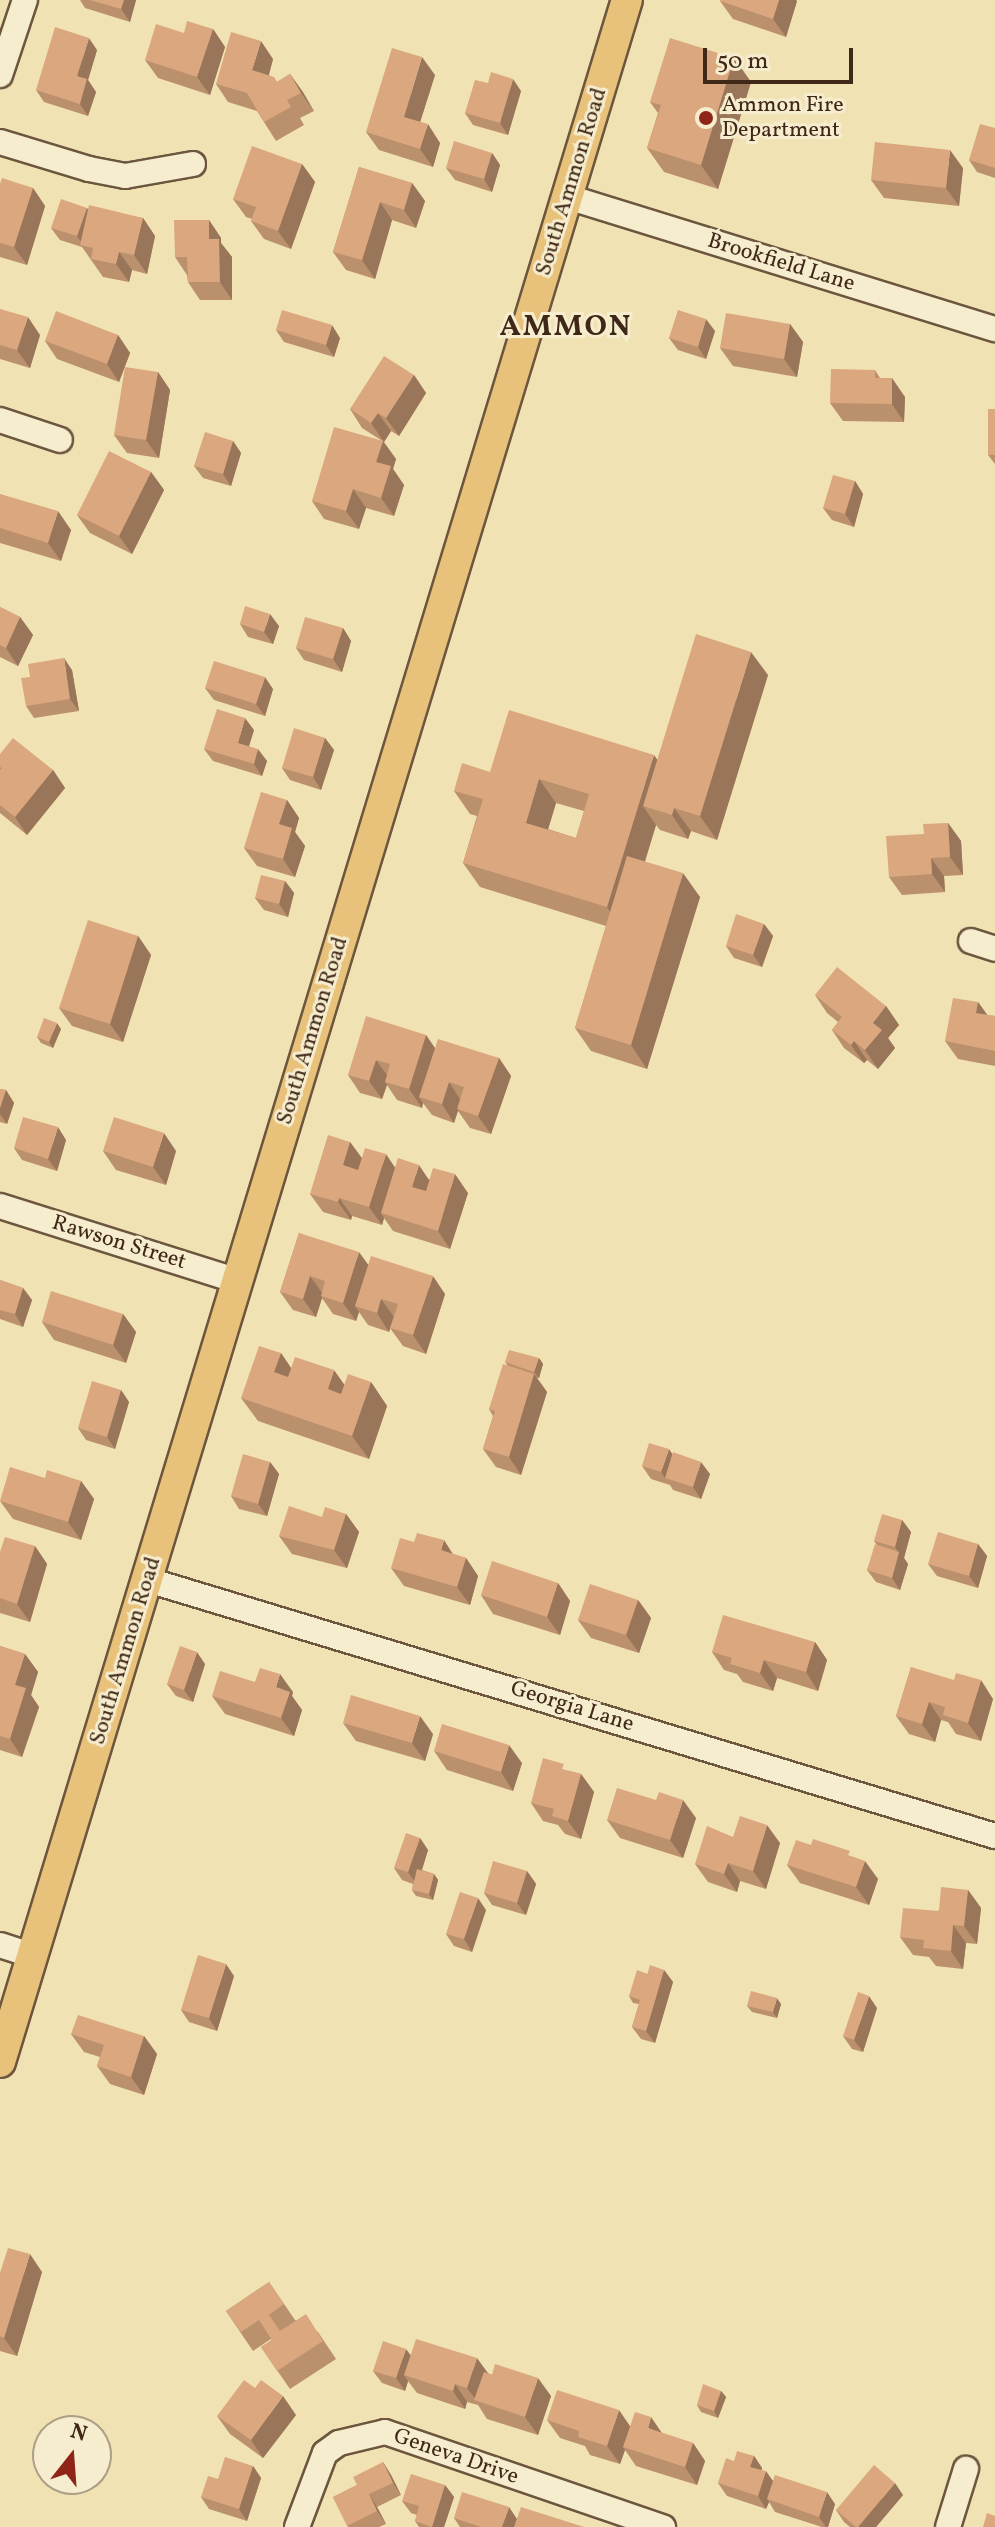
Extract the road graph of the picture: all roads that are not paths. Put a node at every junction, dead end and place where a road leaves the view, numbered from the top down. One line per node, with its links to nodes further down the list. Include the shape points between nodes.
1 (627, 0): 6 (main road, South Ammon Road)
2 (18, 2): 3 (street)
3 (0, 75)
4 (0, 142): 5 (street, via 125,176)
5 (193, 164)
6 (568, 197): 7 (street, Brookfield Lane); 13 (main road, South Ammon Road)
7 (995, 329)
8 (0, 420): 9 (street)
9 (60, 440)
10 (971, 941): 11 (street)
11 (995, 949)
12 (0, 1206): 13 (street, Rawson Street)
13 (238, 1281): 14 (main road, South Ammon Road)
14 (148, 1580): 15 (street, Georgia Lane); 17 (main road, South Ammon Road)
15 (995, 1836)
16 (0, 1945): 17 (street)
17 (34, 1956): 18 (main road, South Ammon Road)
18 (0, 2062)
19 (966, 2469): 22 (street)
20 (297, 2527): 21 (street, Geneva Drive, via 325,2453 339,2443 385,2432)
21 (663, 2527)
22 (948, 2527)

